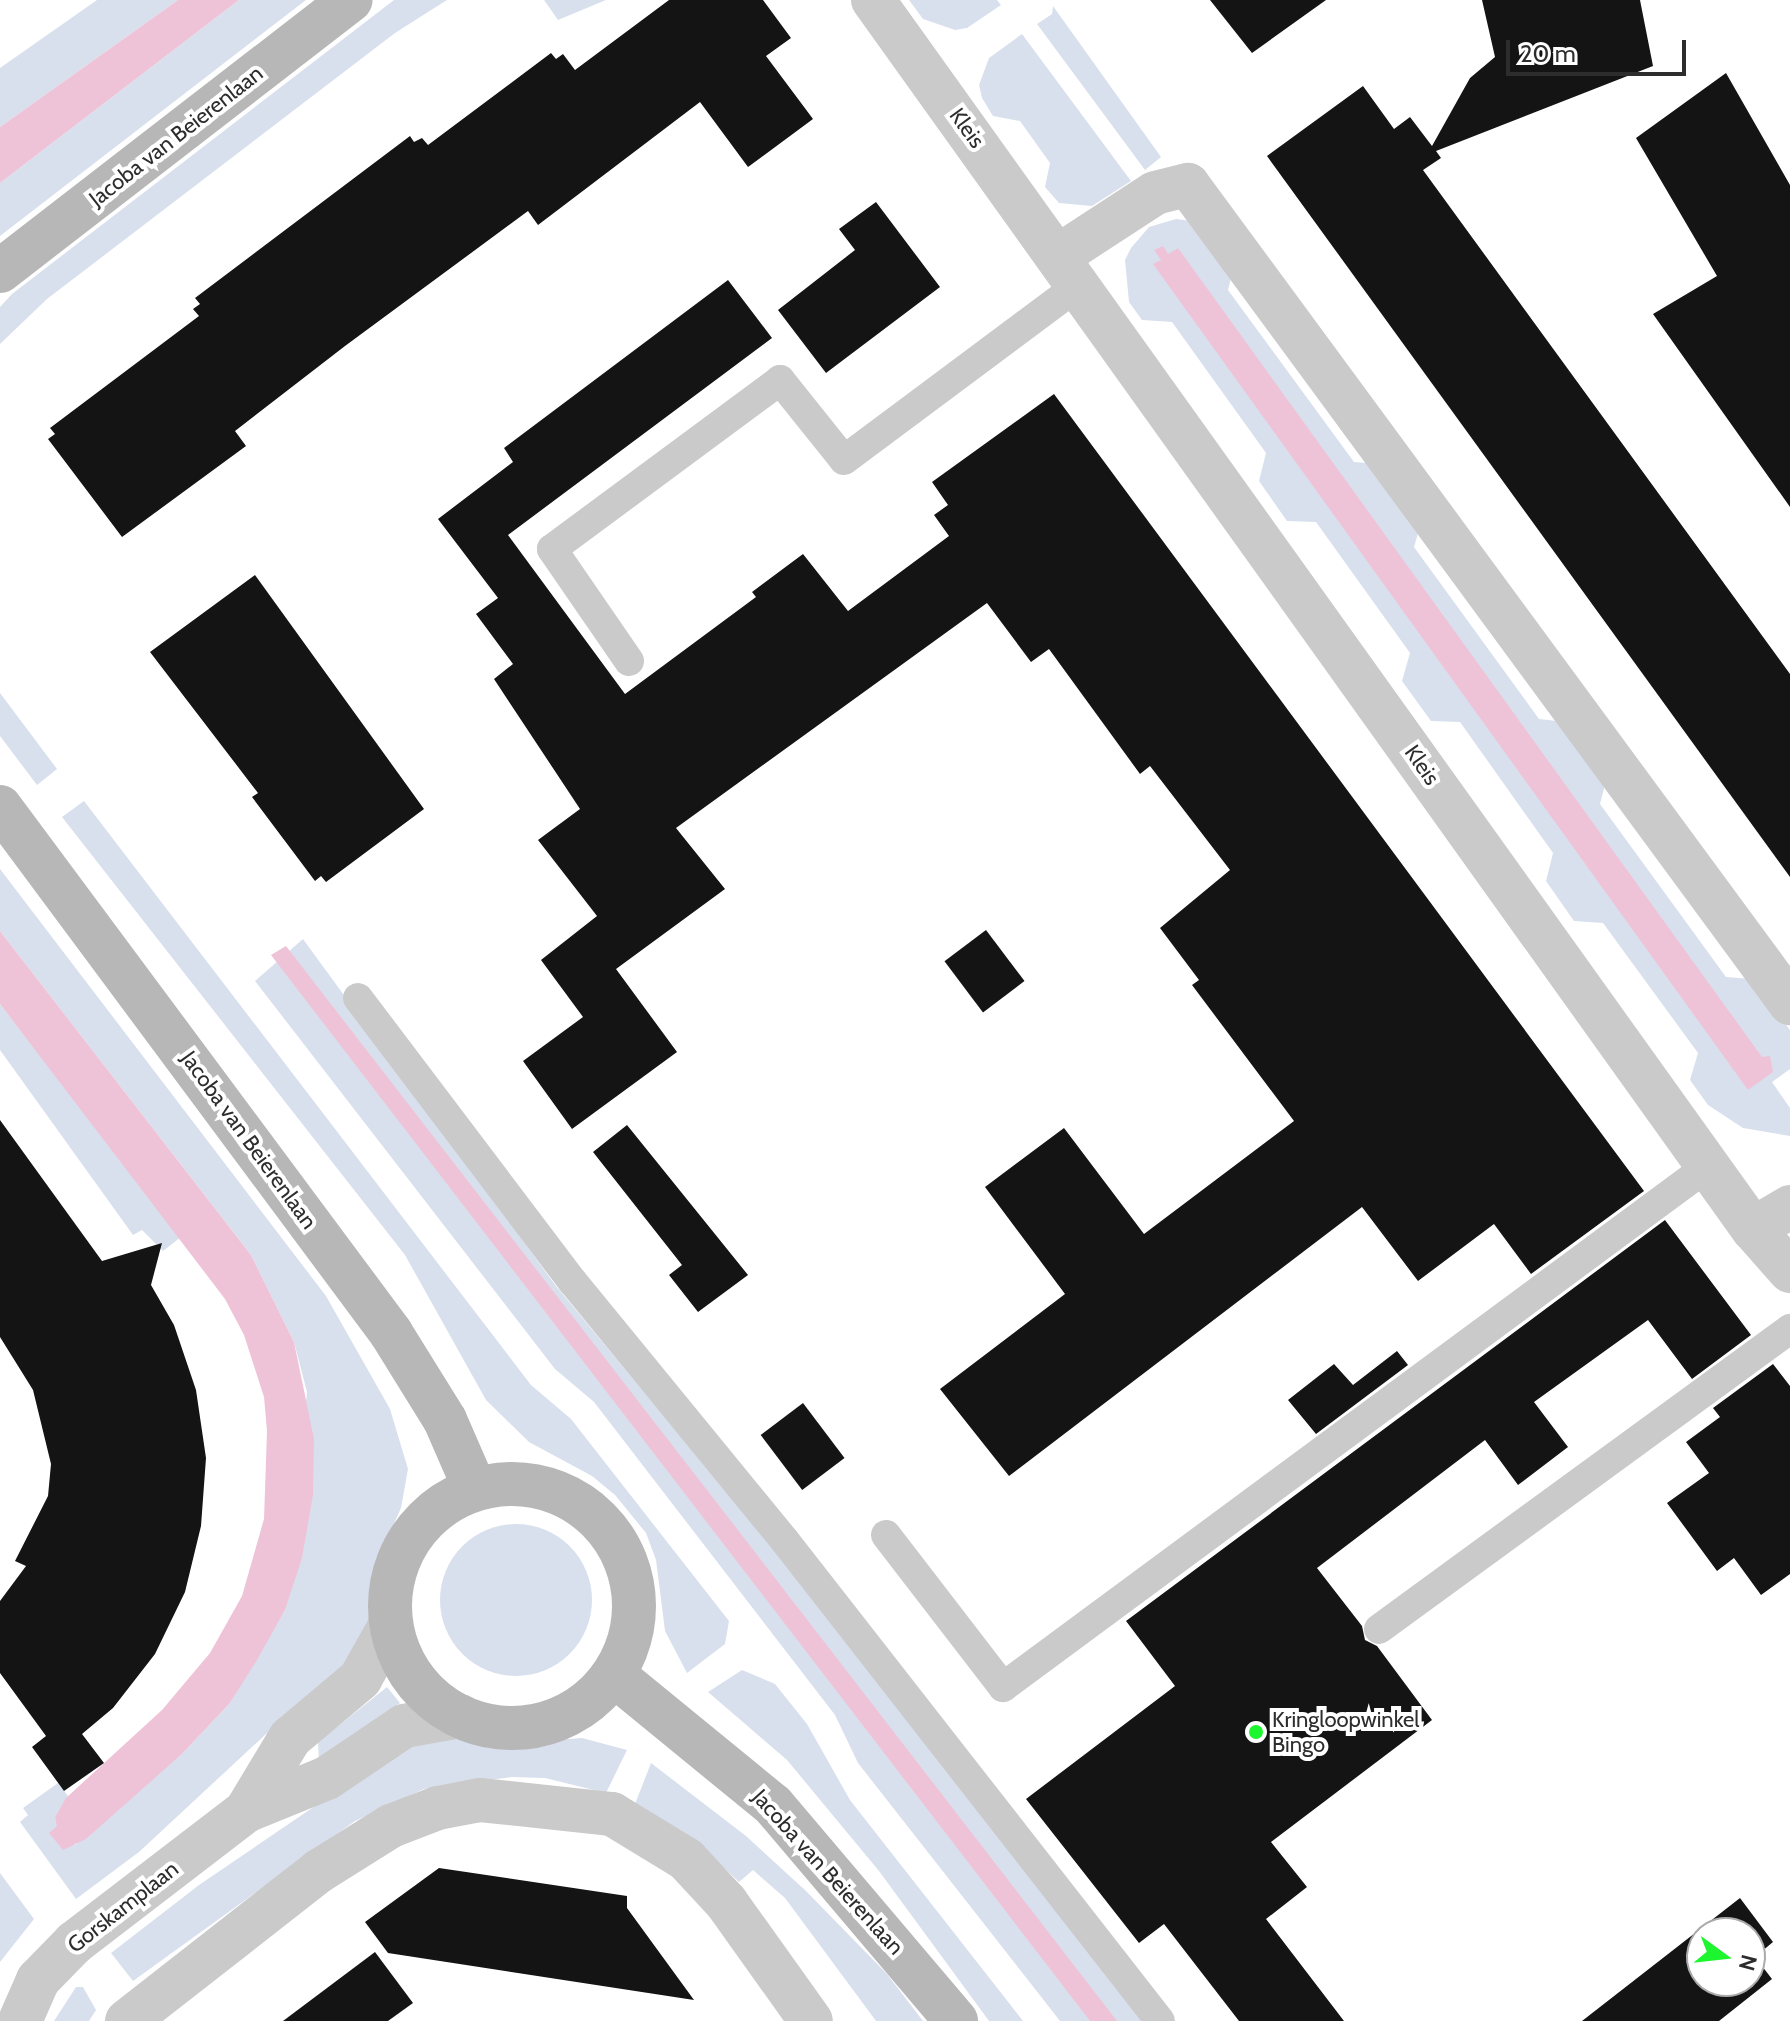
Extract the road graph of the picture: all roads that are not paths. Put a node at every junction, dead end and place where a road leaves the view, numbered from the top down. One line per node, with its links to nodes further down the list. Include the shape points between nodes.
1 (351, 0): 4 (main road, Jacoba van Beierenlaan)
2 (873, 0): 3 (street, Kleis)
3 (1070, 270): 5 (lane, via 844,460 780,380 552,549); 8 (street, via 1155,193 1188,185); 9 (street, Kleis)
4 (0, 271)
5 (629, 661)
6 (0, 807): 14 (main road, Jacoba van Beierenlaan, via 391,1333 445,1420)
7 (358, 998): 25 (lane, via 573,1282 785,1541)
8 (1790, 1003)
9 (1708, 1166): 11 (street, Kleis); 15 (lane, via 1003,1687)
10 (1790, 1207): 11 (street)
11 (1753, 1229): 12 (street, Kleis)
12 (1790, 1271)
13 (1790, 1329): 17 (lane)
14 (475, 1489): 16 (main road, via 426,1517 403,1549 391,1586); 18 (main road, via 503,1482 549,1487 589,1508 619,1544 634,1587 632,1633)
15 (886, 1535)
16 (390, 1626): 19 (main road, via 406,1668 435,1702); 20 (street, Gorskamplaan, via 360,1679 290,1738)
17 (1379, 1629)
18 (614, 1675): 19 (main road, via 586,1704 552,1723 513,1729); 24 (main road, Jacoba van Beierenlaan, via 773,1805)
19 (460, 1716): 20 (street, Gorskamplaan, via 404,1726 327,1778)
20 (246, 1811): 21 (street, Gorskamplaan, via 74,1943 38,1980)
21 (20, 2021)
22 (127, 2021): 23 (street, via 319,1871 391,1826 438,1808 480,1800 612,1814 686,1859 726,1902)
23 (811, 2021)
24 (956, 2021)
25 (1160, 2021)

